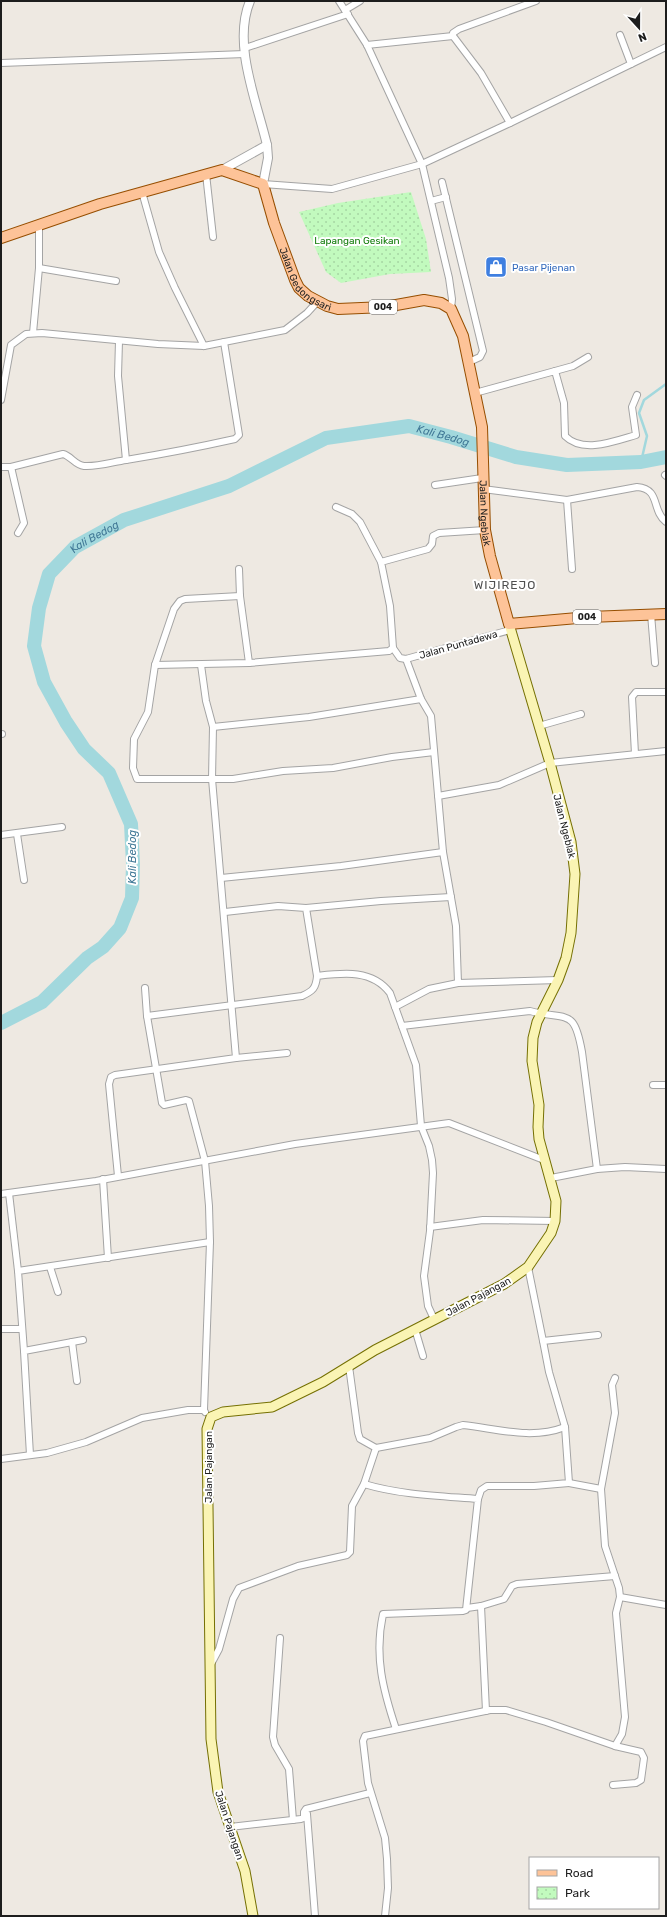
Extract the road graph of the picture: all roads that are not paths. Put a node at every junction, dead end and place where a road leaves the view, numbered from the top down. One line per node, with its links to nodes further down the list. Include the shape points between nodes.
1 (250, 1): 10 (street, Jalan Gedongsari, via 245,17)
2 (339, 1): 5 (street)
3 (360, 1): 5 (street)
4 (536, 1): 6 (street, via 463,27 453,33)
5 (346, 12): 8 (street); 10 (street)
6 (453, 36): 8 (street); 13 (street, via 480,73)
7 (620, 36): 12 (street)
8 (367, 45): 15 (street)
9 (666, 47): 12 (street)
10 (245, 51): 11 (street); 14 (street, Jalan Gedongsari)
11 (1, 63)
12 (631, 64): 13 (street)
13 (510, 124): 15 (street)
14 (267, 145): 16 (street); 19 (street, Jalan Gedongsari, via 268,158)
15 (422, 164): 19 (street, via 332,189); 22 (street)
16 (222, 170): 17 (main road); 19 (main road)
17 (206, 174): 20 (main road); 24 (street)
18 (442, 182): 21 (street)
19 (263, 184): 28 (main road, Jalan Gedongsari / 004, via 295,280 299,288)
20 (142, 192): 23 (main road); 33 (street, via 159,252)
21 (446, 197): 22 (street); 35 (street, via 483,351 480,357)
22 (431, 201): 29 (street, via 449,278)
23 (39, 225): 25 (main road); 26 (street)
24 (213, 237)
25 (1, 238)
26 (39, 268): 27 (street); 30 (street)
27 (116, 281)
28 (318, 301): 29 (main road, Jalan Gedongsari / 004, via 327,306 346,310 424,300 441,303); 32 (street, via 286,330)
29 (451, 309): 35 (main road, via 463,336)
30 (33, 333): 31 (street); 37 (street, via 11,345)
31 (119, 341): 33 (street); 41 (street, via 118,376)
32 (224, 342): 33 (street); 41 (street, via 239,435 235,439 189,450)
33 (204, 346)
34 (588, 357): 36 (street, via 573,366)
35 (468, 362): 38 (main road)
36 (554, 371): 38 (street); 39 (street, via 564,403 565,434 579,443 598,445 636,435 632,407)
37 (3, 387): 40 (street)
38 (475, 393): 44 (main road, Jalan Ngeblak, via 483,435)
39 (637, 395)
40 (1, 400)
41 (126, 460): 43 (street, via 84,466 63,454)
42 (1, 467): 43 (street)
43 (10, 468): 51 (street, via 24,523)
44 (482, 475): 45 (street); 46 (main road, Jalan Ngeblak)
45 (435, 485)
46 (483, 489): 47 (street); 50 (main road, Jalan Ngeblak)
47 (567, 500): 49 (street, via 644,488 654,496 660,517); 54 (street)
48 (336, 507): 52 (street, via 352,514 360,522)
49 (666, 522)
50 (485, 530): 52 (street, via 439,533 433,536 428,549); 58 (main road, Jalan Ngeblak)
51 (18, 533)
52 (381, 562): 59 (street, via 390,606)
53 (239, 569): 55 (street)
54 (572, 569)
55 (240, 596): 61 (street); 63 (street, via 180,601 168,622)
56 (651, 614): 57 (main road, 004); 58 (main road, 004, via 589,617); 62 (street)
57 (666, 614)
58 (510, 627): 60 (street, Jalan Puntadewa); 68 (main road, Jalan Ngeblak)
59 (393, 648): 60 (street, via 400,658); 61 (street, via 384,652)
60 (406, 659): 66 (street)
61 (249, 663): 64 (street)
62 (655, 663)
63 (155, 664): 64 (street); 74 (street, via 148,712 134,738 134,775 139,779)
64 (201, 665): 69 (street)
65 (666, 692): 72 (street, via 636,692 632,697)
66 (420, 699): 69 (street, via 309,717); 71 (street, via 431,716)
67 (581, 714): 68 (street)
68 (539, 726): 73 (main road, Jalan Ngeblak)
69 (213, 727): 74 (street)
70 (666, 751): 72 (street)
71 (434, 752): 74 (street, via 333,768); 75 (street)
72 (635, 754): 73 (street)
73 (550, 763): 75 (street, via 499,785); 86 (main road, Jalan Ngeblak, via 571,842 575,874 571,933)
74 (212, 779): 80 (street)
75 (438, 796): 79 (street)
76 (62, 827): 77 (street)
77 (17, 834): 78 (street); 81 (street)
78 (1, 835)
79 (444, 852): 80 (street); 82 (street)
80 (221, 878): 84 (street)
81 (24, 880)
82 (451, 897): 83 (street); 87 (street, via 456,926)
83 (306, 908): 84 (street, via 278,906); 85 (street)
84 (225, 912): 89 (street)
85 (317, 976): 89 (street, via 313,990 302,996); 90 (street, via 357,974 369,977 385,987)
86 (558, 980): 87 (street); 91 (main road, Jalan Ngeblak)
87 (458, 983): 90 (street, via 429,989)
88 (145, 988): 92 (street)
89 (231, 1004): 92 (street); 95 (street)
90 (395, 1007): 93 (street)
91 (540, 1015): 93 (street, via 530,1011); 100 (main road, Jalan Ngeblak, via 534,1029 532,1061 539,1105 539,1139); 102 (street, via 569,1018 579,1034)
92 (147, 1016): 96 (street)
93 (402, 1026): 99 (street, via 416,1065)
94 (287, 1053): 95 (street)
95 (236, 1058): 96 (street)
96 (156, 1070): 101 (street, via 164,1105 189,1101); 104 (street, via 115,1075 110,1080)
97 (653, 1085): 98 (street)
98 (666, 1085)
99 (421, 1126): 100 (street, via 449,1123); 101 (street, via 295,1144); 110 (street, via 432,1160)
100 (544, 1160): 105 (main road, Jalan Ngeblak)
101 (205, 1161): 104 (street); 111 (street)
102 (597, 1169): 103 (street); 105 (street)
103 (666, 1169)
104 (118, 1176): 106 (street)
105 (551, 1178): 109 (main road, Jalan Pajangan, via 556,1201)
106 (103, 1179): 107 (street); 112 (street)
107 (9, 1193): 108 (street); 115 (street)
108 (1, 1194)
109 (555, 1220): 110 (street, via 483,1220); 114 (main road, Jalan Pajangan, via 551,1233)
110 (430, 1228): 117 (street, via 424,1276 428,1306)
111 (210, 1242): 112 (street); 130 (street)
112 (108, 1258): 113 (street)
113 (50, 1267): 115 (street); 116 (street)
114 (528, 1267): 117 (main road, Jalan Pajangan, via 504,1284); 123 (street)
115 (18, 1271): 120 (street)
116 (58, 1292)
117 (434, 1319): 118 (main road, Jalan Pajangan)
118 (415, 1328): 126 (street); 127 (main road, Jalan Pajangan)
119 (1, 1329): 120 (street)
120 (22, 1329): 125 (street)
121 (598, 1335): 123 (street)
122 (83, 1340): 124 (street)
123 (543, 1341): 132 (street)
124 (72, 1342): 125 (street); 129 (street)
125 (24, 1351): 134 (street)
126 (423, 1356)
127 (349, 1366): 131 (main road, Jalan Pajangan, via 277,1405 223,1412); 133 (street, via 358,1433 360,1439)
128 (615, 1378): 138 (street, via 612,1385 615,1413)
129 (77, 1381)
130 (204, 1410): 131 (street); 134 (street, via 188,1410 142,1418 86,1442)
131 (211, 1417): 146 (main road, Jalan Pajangan, via 207,1429)
132 (565, 1427): 133 (street, via 545,1433 513,1433 464,1425 430,1438); 136 (street)
133 (376, 1448): 137 (street)
134 (30, 1455): 135 (street)
135 (1, 1459)
136 (569, 1483): 138 (street); 139 (street, via 487,1486 481,1490)
137 (364, 1484): 139 (street, via 383,1490); 146 (street, via 352,1506 349,1554 298,1566 239,1588 233,1599 219,1649)
138 (601, 1489): 140 (street, via 605,1546)
139 (478, 1499): 144 (street)
140 (615, 1576): 141 (street); 143 (street, via 517,1584 509,1589 504,1599)
141 (620, 1597): 142 (street); 149 (street, via 616,1613 625,1717 622,1734)
142 (666, 1605)
143 (482, 1606): 144 (street); 147 (street)
144 (467, 1608): 148 (street, via 463,1611 383,1614 380,1669)
145 (280, 1638): 153 (street, via 273,1737 289,1769)
146 (210, 1665): 154 (main road, Jalan Pajangan, via 211,1739 218,1792)
147 (486, 1711): 148 (street); 149 (street, via 506,1710)
148 (396, 1729): 151 (street, via 367,1734 364,1737)
149 (615, 1746): 150 (street, via 641,1752 644,1758 643,1778 639,1782)
150 (613, 1785)
151 (370, 1793): 152 (street); 157 (street, via 384,1838 387,1859 388,1888)
152 (308, 1809): 153 (street, via 305,1810 303,1819); 156 (street, via 306,1820)
153 (293, 1820): 154 (street)
154 (230, 1828): 155 (main road, Jalan Pajangan, via 245,1871)
155 (254, 1916)
156 (315, 1916)
157 (385, 1916)

